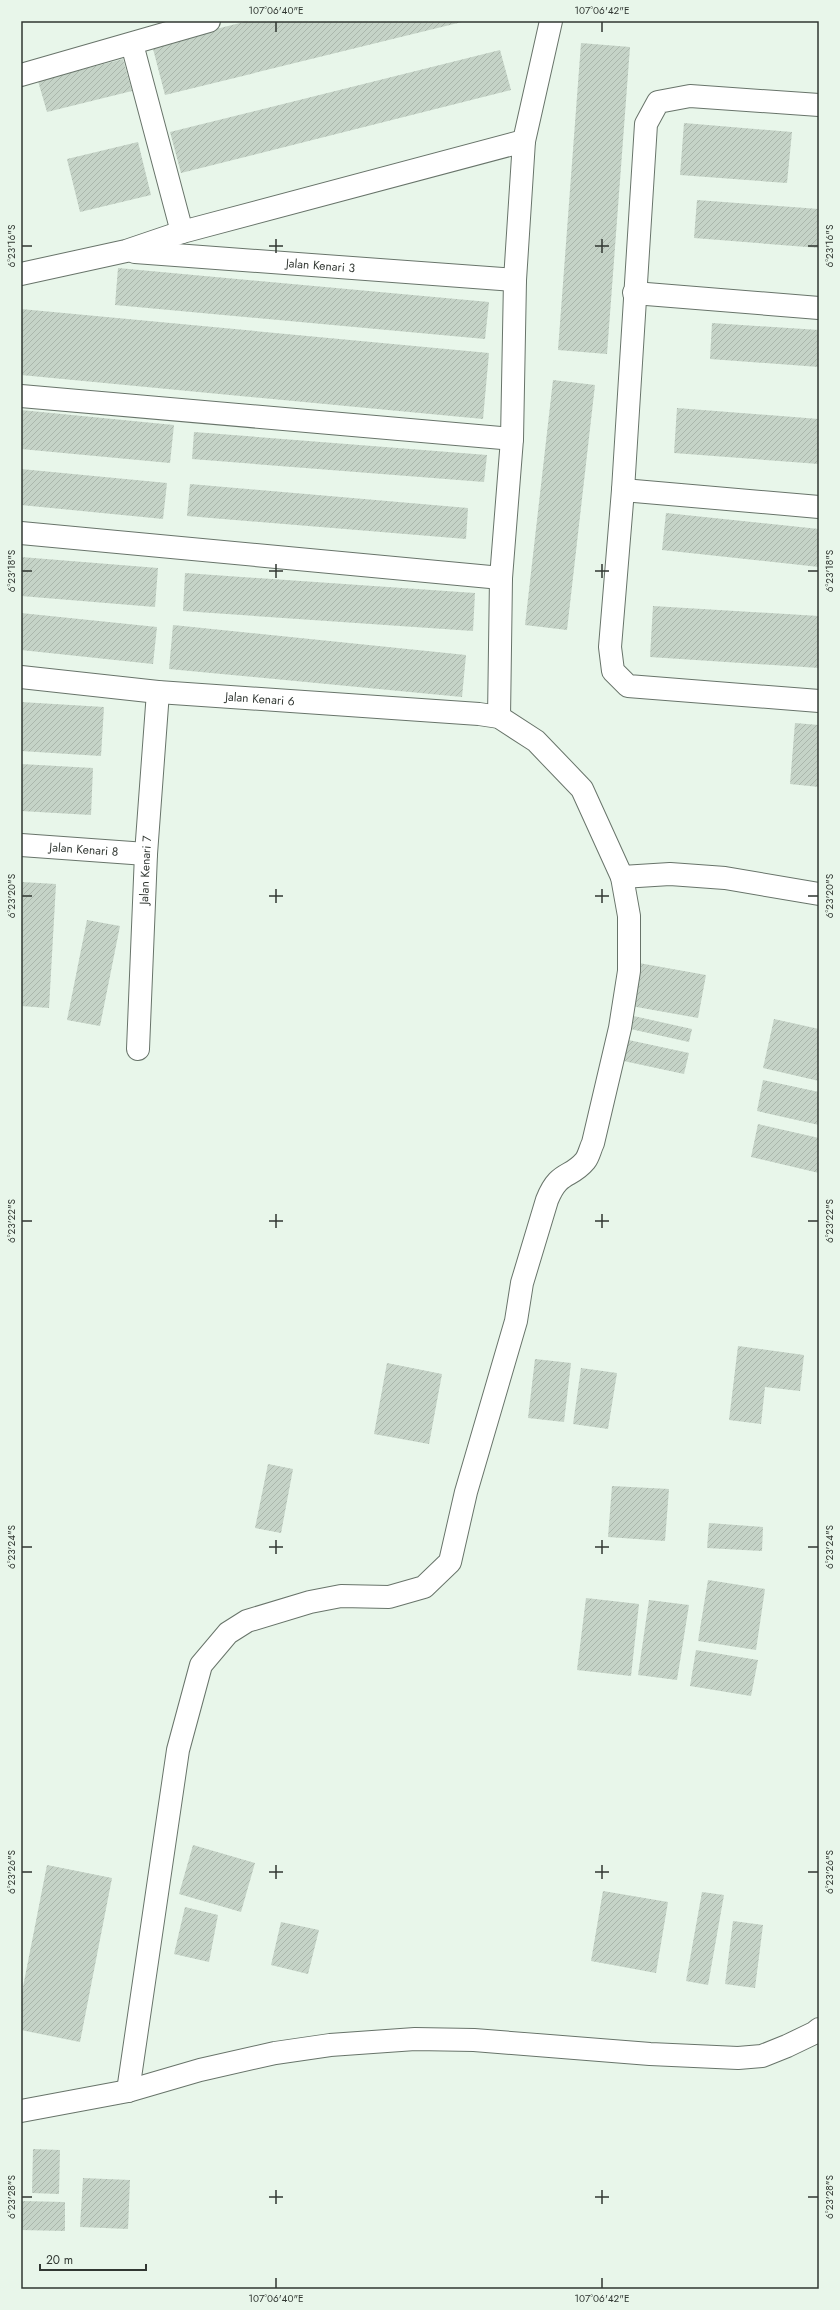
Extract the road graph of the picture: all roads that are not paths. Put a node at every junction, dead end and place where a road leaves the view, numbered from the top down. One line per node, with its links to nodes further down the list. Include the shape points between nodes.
1 (210, 21): 3 (street)
2 (551, 21): 6 (street)
3 (132, 44): 4 (street); 7 (street)
4 (21, 75)
5 (819, 105): 11 (street, via 690,96 658,102 646,124)
6 (524, 141): 7 (street); 10 (street)
7 (182, 232): 8 (street)
8 (126, 251): 9 (street); 10 (street, Jalan Kenari 3)
9 (21, 274)
10 (515, 280): 14 (street)
11 (634, 293): 12 (street); 15 (street)
12 (819, 308)
13 (21, 396): 14 (street)
14 (512, 439): 18 (street)
15 (623, 490): 16 (street); 21 (street, via 610,647 613,671 619,679 628,686)
16 (819, 507)
17 (21, 533): 18 (street)
18 (501, 578): 22 (street)
19 (21, 677): 20 (street, Jalan Kenari 6)
20 (158, 692): 22 (street, Jalan Kenari 6); 24 (street, Jalan Kenari 7)
21 (819, 701)
22 (499, 717): 25 (street, via 536,741 582,789)
23 (21, 845): 24 (street, Jalan Kenari 8)
24 (146, 854): 27 (street, Jalan Kenari 7)
25 (622, 877): 26 (street, via 670,874 725,878); 29 (street, via 629,916 629,971 620,1028 592,1143 586,1160 560,1177 553,1186 548,1200 522,1283 516,1321 466,1492 450,1562 424,1587 389,1597 341,1596 310,1602 247,1621 228,1632 202,1665 178,1750)
26 (819, 894)
27 (138, 1049)
28 (819, 2029): 29 (street, via 788,2046 762,2056 738,2058 474,2040 415,2039 330,2045 275,2053 200,2070)
29 (128, 2091): 30 (street)
30 (21, 2111)

